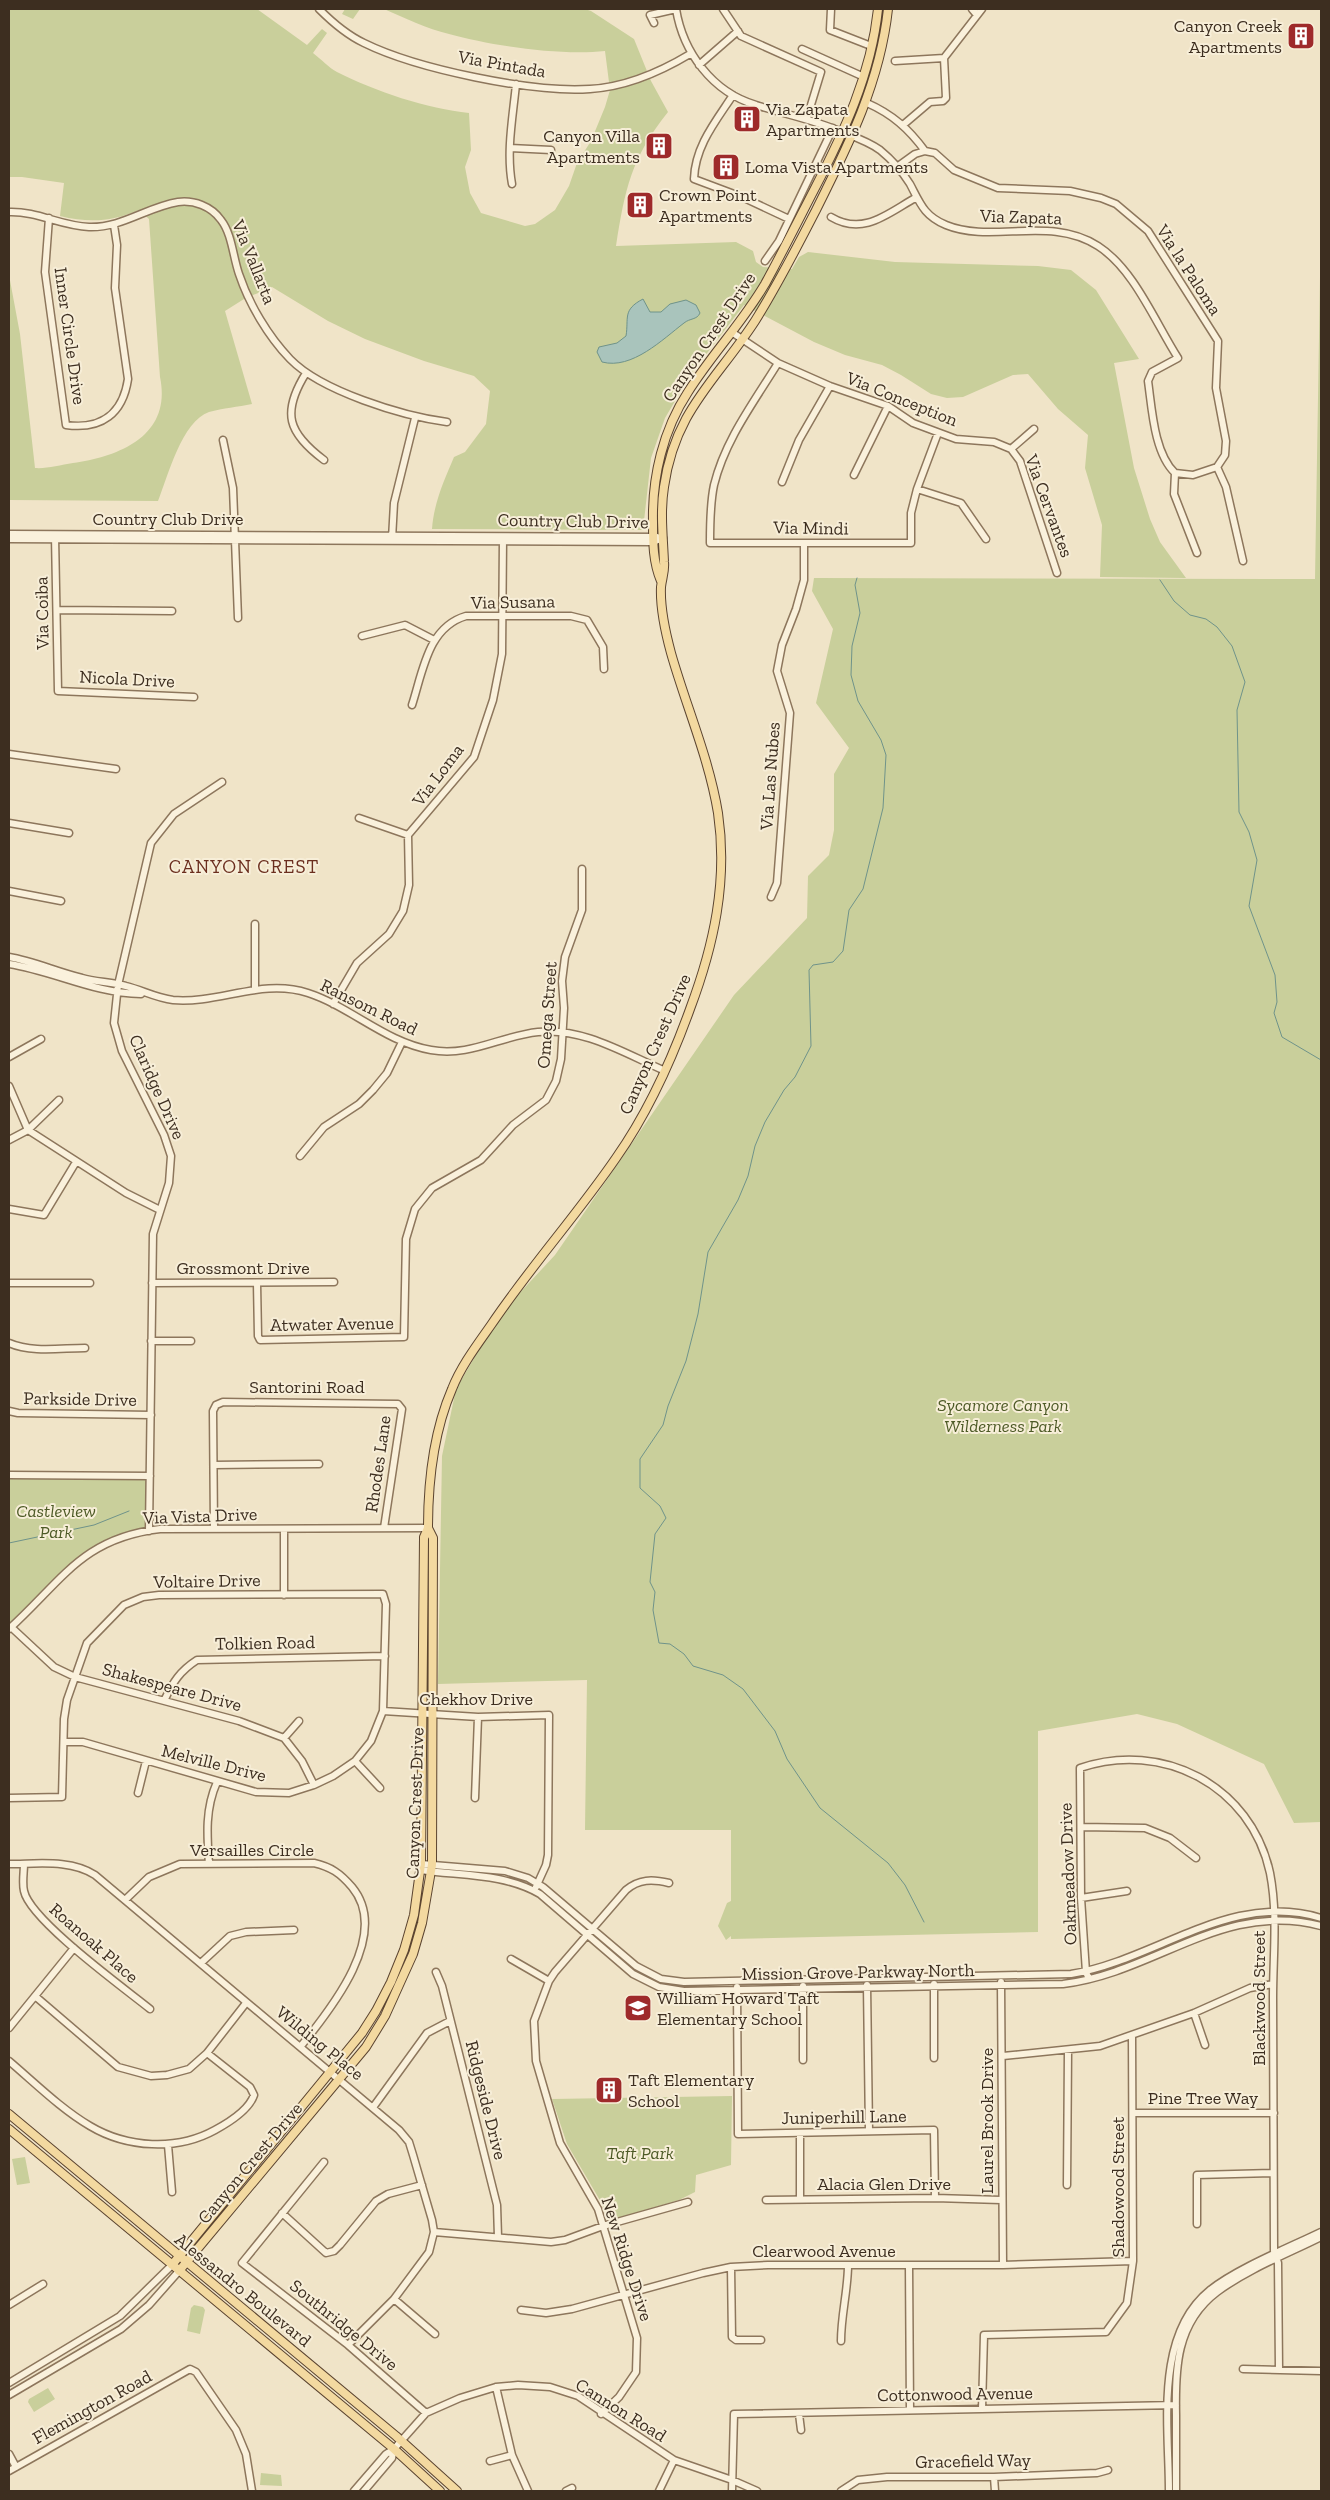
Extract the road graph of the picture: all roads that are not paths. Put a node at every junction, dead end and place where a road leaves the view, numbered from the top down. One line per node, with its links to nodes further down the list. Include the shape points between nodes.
1 (319, 9): 18 (street, Via Pintada, via 334,24 382,50 424,64)
2 (676, 9): 9 (street, via 650,15); 13 (street, Via Zapata)
3 (723, 9): 10 (street)
4 (831, 9): 11 (street, via 830,30)
5 (878, 9): 11 (main road, Canyon Crest Drive)
6 (888, 9): 20 (main road, Canyon Crest Drive, via 876,75)
7 (972, 9): 8 (street)
8 (980, 12): 14 (street)
9 (654, 22)
10 (738, 31): 16 (street); 21 (street, via 741,36 821,72)
11 (871, 46): 17 (main road, Canyon Crest Drive)
12 (802, 49): 17 (street)
13 (690, 54): 16 (street, Via Zapata); 18 (street, Via Pintada, via 660,70 613,86 590,89)
14 (944, 58): 15 (street); 22 (street, via 946,98 930,102)
15 (895, 61)
16 (699, 65): 19 (street, Via Zapata)
17 (864, 77): 24 (main road, Canyon Crest Drive)
18 (516, 84): 26 (street)
19 (733, 95): 21 (street, Via Zapata, via 755,105); 35 (street, via 703,141 696,158 694,179)
20 (867, 103): 22 (street, Via la Paloma); 25 (main road, Canyon Crest Drive)
21 (807, 118): 23 (street, Via Zapata)
22 (902, 125): 28 (street, Via la Paloma)
23 (833, 128): 24 (street, Via Zapata); 35 (street)
24 (843, 132): 25 (street, Via Zapata); 38 (main road, Canyon Crest Drive, via 765,284)
25 (853, 136): 29 (street, Via Zapata, via 879,149); 39 (main road, Canyon Crest Drive, via 773,292)
26 (510, 148): 27 (street); 30 (street)
27 (551, 150)
28 (925, 151): 29 (street); 51 (street, Via la Paloma, via 935,153 954,170 998,188 1070,190 1101,198 1116,204 1148,231 1218,341 1216,388 1226,442 1225,455)
29 (897, 167): 31 (street, Via Zapata, via 910,184)
30 (512, 184)
31 (915, 198): 33 (street, via 856,226 843,224); 52 (street, Via Zapata, via 929,216 947,225 968,230 1055,230 1095,244 1115,257 1178,358 1152,372 1148,381 1160,453)
32 (9, 212): 34 (street, Via Vallarta, via 28,212)
33 (831, 217)
34 (49, 218): 36 (street, Via Vallarta, via 81,226); 36 (street, Inner Circle Drive, via 45,272 66,425 77,427 107,418 126,393 128,379 115,288 117,245)
35 (789, 219): 37 (street)
36 (114, 225): 41 (street, Via Vallarta, via 170,203 188,202 209,208 226,227 239,275 270,334 291,360)
37 (765, 261)
38 (733, 333): 39 (street, Via Conception); 64 (main road, Canyon Crest Drive, via 688,391 668,430 654,486)
39 (743, 339): 40 (street, Via Conception); 61 (main road, Canyon Crest Drive, via 696,400 677,436 663,490)
40 (778, 363): 42 (street, Via Conception); 65 (street, Via Mindi, via 737,428 724,458 714,485 710,543)
41 (306, 372): 44 (street, Via Vallarta, via 352,395); 50 (street, via 293,397 292,422 302,442)
42 (830, 386): 43 (street, Via Conception); 54 (street, via 800,440)
43 (888, 406): 47 (street, Via Conception, via 913,423); 53 (street)
44 (415, 418): 45 (street, Via Vallarta); 59 (street, via 394,504)
45 (446, 422)
46 (1034, 429): 49 (street)
47 (938, 433): 49 (street, Via Conception, via 956,439 994,442); 55 (street)
48 (222, 440): 58 (street, via 233,488)
49 (1011, 449): 68 (street, Via Cervantes, via 1020,461)
50 (324, 460)
51 (1218, 467): 52 (street, via 1193,475); 67 (street, via 1226,487)
52 (1175, 473): 66 (street, via 1174,494)
53 (854, 475)
54 (782, 482)
55 (916, 489): 62 (street, via 961,503); 65 (street, Via Mindi, via 910,543)
56 (9, 534): 57 (street, Country Club Drive)
57 (55, 537): 58 (street, Country Club Drive); 63 (street, Country Club Drive); 70 (street, Via Coiba)
58 (234, 537): 59 (street, Country Club Drive); 73 (street)
59 (392, 538): 60 (street, Country Club Drive)
60 (503, 538): 64 (street, Country Club Drive); 72 (street, Via Loma)
61 (662, 538): 64 (street, Country Club Drive); 69 (main road, Canyon Crest Drive, via 665,570)
62 (986, 538)
63 (9, 539)
64 (653, 539): 69 (main road, Canyon Crest Drive, via 655,566)
65 (804, 543): 89 (street, Via Las Nubes, via 804,580 782,645 777,671 790,713 777,883)
66 (1197, 554)
67 (1243, 561)
68 (1057, 573)
69 (661, 581): 101 (main road, Canyon Crest Drive, via 661,610 670,650 718,814 722,878 708,954 689,1012)
70 (58, 610): 71 (street); 77 (street, Via Coiba)
71 (172, 611)
72 (502, 616): 75 (street, Via Susana, via 466,616 452,620); 76 (street, Via Susana, via 571,616 587,620 603,647); 86 (street, Via Loma, via 502,654 493,700 474,757)
73 (238, 618)
74 (362, 636): 75 (street, via 404,625)
75 (434, 640): 79 (street, Via Susana)
76 (604, 670)
77 (58, 691): 78 (street, Nicola Drive)
78 (194, 698)
79 (412, 705)
80 (9, 754): 81 (street)
81 (116, 769)
82 (222, 782): 94 (street, Claridge Drive, via 174,814 151,843)
83 (359, 818): 86 (street)
84 (9, 823): 85 (street)
85 (69, 833)
86 (408, 835): 96 (street, via 409,885 403,911 389,934 357,963)
87 (582, 869): 97 (street, Omega Street, via 582,910 565,957 562,981)
88 (9, 891): 90 (street)
89 (771, 897)
90 (60, 901)
91 (256, 924): 95 (street)
92 (9, 957): 94 (street, Ransom Road)
93 (9, 964): 94 (street, Ransom Road, via 80,985)
94 (118, 988): 95 (street, Ransom Road, via 171,1000 197,1001); 109 (street, Claridge Drive, via 114,1023 122,1051 164,1135 171,1156 169,1183)
95 (255, 989): 96 (street, Ransom Road, via 276,987 308,993)
96 (333, 1004): 99 (street, Ransom Road)
97 (562, 1032): 99 (street, Ransom Road, via 531,1032 460,1051 432,1050); 101 (street, Ransom Road, via 587,1038); 115 (street, Omega Street, via 560,1070 546,1100 513,1125 478,1163 432,1188 414,1212 406,1239)
98 (41, 1039): 100 (street)
99 (402, 1042): 106 (street, via 387,1073 373,1090 359,1104 324,1127)
100 (9, 1057)
101 (663, 1070): 129 (main road, Canyon Crest Drive, via 646,1110 616,1158 504,1306 453,1386 433,1452)
102 (9, 1086): 104 (street)
103 (59, 1100): 104 (street)
104 (28, 1130): 105 (street); 107 (street)
105 (9, 1140)
106 (300, 1156)
107 (76, 1162): 108 (street, via 44,1215); 109 (street)
108 (9, 1209)
109 (160, 1210): 113 (street, Claridge Drive, via 153,1234)
110 (334, 1282): 114 (street, Grossmont Drive)
111 (9, 1283): 112 (street)
112 (90, 1283)
113 (152, 1283): 114 (street, Grossmont Drive); 116 (street, Claridge Drive)
114 (258, 1283): 115 (street, Atwater Avenue, via 259,1339)
115 (404, 1337)
116 (151, 1341): 117 (street); 122 (street, Claridge Drive)
117 (191, 1342)
118 (9, 1343): 119 (street, via 41,1349)
119 (85, 1348)
120 (398, 1404): 124 (street, Santorini Road, via 223,1402 213,1411); 128 (street, Rhodes Lane, via 402,1409)
121 (9, 1411): 122 (street, Parkside Drive)
122 (150, 1415): 126 (street, Claridge Drive)
123 (319, 1464): 124 (street)
124 (214, 1465): 130 (street)
125 (9, 1475): 126 (street)
126 (150, 1476): 131 (street, Claridge Drive)
127 (284, 1528): 128 (street, Via Vista Drive); 130 (street, Via Vista Drive); 133 (street)
128 (384, 1528): 129 (street, Via Vista Drive)
129 (428, 1528): 139 (main road, Canyon Crest Drive, via 424,1537); 140 (main road, Canyon Crest Drive, via 433,1538)
130 (214, 1529): 131 (street, Via Vista Drive)
131 (149, 1530): 134 (street, Via Vista Drive, via 109,1542 87,1554)
132 (383, 1594): 133 (street, Voltaire Drive); 135 (street, Melville Drive, via 386,1604)
133 (284, 1595): 136 (street, Voltaire Drive, via 143,1597 124,1605 87,1643)
134 (10, 1628): 136 (street, Shakespeare Drive, via 54,1667)
135 (385, 1656): 137 (street, Tolkien Road, via 197,1660 174,1680); 138 (street, Melville Drive)
136 (75, 1677): 137 (street, Shakespeare Drive); 144 (street, Voltaire Drive, via 66,1700)
137 (166, 1699): 143 (street, Shakespeare Drive)
138 (383, 1712): 139 (street, Chekhov Drive); 146 (street, Melville Drive, via 371,1741)
139 (423, 1715): 140 (street, Chekhov Drive); 159 (main road, Canyon Crest Drive)
140 (433, 1715): 141 (street, Chekhov Drive); 160 (main road, Canyon Crest Drive)
141 (478, 1717): 153 (street); 162 (street, Chekhov Drive, via 549,1714 548,1855)
142 (299, 1721): 143 (street)
143 (284, 1738): 149 (street, via 302,1761)
144 (64, 1742): 145 (street, Melville Drive, via 83,1742); 152 (street, Voltaire Drive, via 62,1797)
145 (146, 1761): 148 (street, Melville Drive); 151 (street)
146 (355, 1761): 149 (street, Melville Drive); 150 (street)
147 (1080, 1768): 154 (street, Oakmeadow Drive); 166 (street, Blackwood Street, via 1101,1762 1138,1759 1183,1769 1209,1782 1229,1799 1255,1833 1269,1872)
148 (217, 1782): 149 (street, Melville Drive, via 274,1793); 158 (street, via 210,1796 206,1820)
149 (314, 1785)
150 (380, 1788)
151 (138, 1793)
152 (9, 1798)
153 (475, 1798)
154 (1081, 1827): 155 (street, via 1145,1828 1170,1838); 164 (street, Oakmeadow Drive)
155 (1196, 1858)
156 (9, 1864): 157 (street, Wilding Place)
157 (24, 1864): 165 (street, Wilding Place, via 85,1868); 173 (street, Roanoak Place, via 24,1891 34,1910)
158 (209, 1864): 165 (street, Versailles Circle, via 180,1864 166,1868 149,1877); 199 (street, Versailles Circle, via 314,1863 331,1867 342,1875 360,1898 366,1922 361,1947 342,1988)
159 (420, 1867): 160 (street, Mission Grove Parkway North); 206 (main road, Canyon Crest Drive, via 414,1915 391,1982 362,2033)
160 (431, 1868): 162 (street, Mission Grove Parkway North); 207 (main road, Canyon Crest Drive, via 422,1923 403,1978 380,2024)
161 (669, 1883): 170 (street, New Ridge Drive, via 646,1880 633,1884)
162 (535, 1887): 170 (street, Mission Grove Parkway North); 172 (street, Mission Grove Parkway North)
163 (1127, 1891): 164 (street)
164 (1081, 1898): 177 (street, Oakmeadow Drive)
165 (125, 1900): 175 (street, Wilding Place)
166 (1274, 1911): 167 (street, Mission Grove Parkway North); 168 (street, Blackwood Street); 177 (street, Mission Grove Parkway North, via 1219,1920)
167 (1321, 1918)
168 (1275, 1920): 169 (street, Mission Grove Parkway North); 181 (street, Mission Grove Parkway North, via 1234,1925 1105,1976); 185 (street, Blackwood Street)
169 (1321, 1926)
170 (592, 1928): 172 (street, New Ridge Drive); 184 (street, Mission Grove Parkway North, via 636,1966 661,1979)
171 (294, 1930): 175 (street, via 230,1936)
172 (586, 1934): 183 (street, New Ridge Drive); 190 (street, Mission Grove Parkway North, via 633,1974 659,1987 684,1991)
173 (74, 1948): 191 (street); 193 (street, Roanoak Place)
174 (511, 1959): 183 (street)
175 (202, 1962): 192 (street, Wilding Place)
176 (436, 1972): 195 (street, Ridgeside Drive)
177 (1086, 1972): 178 (street, Mission Grove Parkway North); 181 (street, Oakmeadow Drive)
178 (1001, 1976): 179 (street, Mission Grove Parkway North); 186 (street, Laurel Brook Drive)
179 (933, 1978): 180 (street, Mission Grove Parkway North); 187 (street)
180 (867, 1979): 182 (street, Mission Grove Parkway North); 188 (street)
181 (1089, 1979): 186 (street, Mission Grove Parkway North, via 1063,1984)
182 (803, 1980): 184 (street, Mission Grove Parkway North); 189 (street)
183 (549, 1981): 228 (street, New Ridge Drive, via 534,2022 536,2061 560,2143 592,2195)
184 (736, 1981): 190 (street)
185 (1273, 1984): 194 (street, via 1250,1988); 210 (street, Blackwood Street)
186 (1001, 1985): 187 (street, Mission Grove Parkway North); 202 (street, Laurel Brook Drive)
187 (934, 1986): 188 (street, Mission Grove Parkway North); 203 (street)
188 (867, 1987): 189 (street, Mission Grove Parkway North); 213 (street)
189 (803, 1988): 190 (street, Mission Grove Parkway North); 204 (street)
190 (738, 1990): 214 (street, Juniperhill Lane, via 738,2134)
191 (35, 1996): 196 (street); 201 (street, via 118,2067 151,2076 167,2075 189,2069)
192 (246, 2003): 199 (street, Wilding Place); 201 (street)
193 (150, 2009)
194 (1194, 2013): 197 (street); 198 (street)
195 (450, 2021): 208 (street, via 427,2033); 231 (street, Ridgeside Drive, via 497,2204)
196 (9, 2028)
197 (1132, 2035): 200 (street, via 1100,2046); 209 (street, Shadowood Street)
198 (1205, 2045)
199 (301, 2046): 206 (street, Wilding Place)
200 (1068, 2051): 202 (street); 219 (street)
201 (207, 2053): 215 (street, via 250,2087 254,2095 252,2102 223,2126 196,2138)
202 (1003, 2056): 224 (street, Laurel Brook Drive)
203 (934, 2058)
204 (803, 2060)
205 (9, 2061): 215 (street, via 90,2126 128,2141)
206 (331, 2070): 207 (street, Wilding Place); 233 (main road, Canyon Crest Drive)
207 (341, 2078): 208 (street, Wilding Place); 236 (main road, Canyon Crest Drive)
208 (374, 2106): 218 (street, Wilding Place, via 409,2142)
209 (1133, 2113): 210 (street, Pine Tree Way); 235 (street, Shadowood Street)
210 (1274, 2113): 217 (street, Blackwood Street)
211 (9, 2114): 233 (main road, Alessandro Boulevard)
212 (9, 2129): 237 (main road, Alessandro Boulevard)
213 (868, 2131): 214 (street, Juniperhill Lane); 221 (street, Juniperhill Lane, via 934,2130)
214 (800, 2133): 222 (street)
215 (168, 2145): 220 (street)
216 (324, 2162): 226 (street)
217 (1273, 2174): 227 (street, via 1197,2175); 234 (street, Blackwood Street)
218 (422, 2184): 226 (street, via 376,2201 340,2245 326,2253); 229 (street, Wilding Place)
219 (1067, 2185)
220 (172, 2192)
221 (935, 2198): 222 (street, Alacia Glen Drive); 224 (street, Alacia Glen Drive)
222 (800, 2199): 223 (street, Alacia Glen Drive)
223 (766, 2200)
224 (1001, 2200): 240 (street, Laurel Brook Drive)
225 (688, 2202): 228 (street)
226 (282, 2213): 251 (street, Southridge Drive, via 242,2263)
227 (1197, 2224)
228 (603, 2226): 231 (street, via 551,2242); 244 (street, New Ridge Drive)
229 (434, 2232): 231 (street); 245 (street, via 429,2252)
230 (1321, 2232): 234 (street)
231 (498, 2237)
232 (1321, 2237): 234 (street)
233 (179, 2257): 236 (main road, Alessandro Boulevard); 237 (main road, Canyon Crest Drive)
234 (1276, 2257): 253 (street, Blackwood Street); 258 (street, via 1226,2285 1199,2309 1178,2353)
235 (1133, 2261): 240 (street, Clearwood Avenue); 260 (street, Shadowood Street, via 1127,2303 1106,2332 984,2335)
236 (186, 2263): 242 (main road, Canyon Crest Drive); 265 (main road, Alessandro Boulevard)
237 (172, 2265): 242 (main road, Alessandro Boulevard); 255 (street, via 120,2316)
238 (848, 2265): 239 (street, Clearwood Avenue); 241 (street, Clearwood Avenue); 250 (street)
239 (909, 2265): 240 (street, Clearwood Avenue); 259 (street)
240 (1003, 2265)
241 (731, 2267): 244 (street, Clearwood Avenue); 249 (street, via 732,2337 736,2340)
242 (179, 2271): 257 (street, via 149,2305 121,2329); 266 (main road, Alessandro Boulevard)
243 (43, 2284): 246 (street)
244 (624, 2296): 247 (street, Clearwood Avenue, via 572,2310 546,2313); 262 (street, New Ridge Drive, via 637,2338 636,2372 619,2397)
245 (394, 2299): 248 (street); 251 (street)
246 (9, 2304)
247 (521, 2310)
248 (435, 2334)
249 (761, 2340)
250 (841, 2340)
251 (348, 2345): 261 (street, Southridge Drive)
252 (1242, 2369): 253 (street)
253 (1279, 2369): 254 (street)
254 (1321, 2371)
255 (9, 2383)
256 (496, 2386): 261 (street, Cannon Road); 262 (street, Cannon Road, via 550,2387 578,2396); 268 (street)
257 (9, 2395)
258 (1172, 2405): 260 (street, Cottonwood Avenue); 287 (street); 288 (street)
259 (910, 2409): 260 (street, Cottonwood Avenue); 263 (street, Cottonwood Avenue)
260 (982, 2409)
261 (426, 2413): 265 (street, Cannon Road)
262 (602, 2414): 269 (street, Cannon Road)
263 (799, 2414): 264 (street); 275 (street, Cottonwood Avenue, via 734,2414)
264 (802, 2430)
265 (401, 2441): 266 (street, Cannon Road); 280 (main road, Alessandro Boulevard)
266 (394, 2449): 277 (street, Cannon Road); 278 (street, Cannon Road, via 392,2458); 279 (main road, Alessandro Boulevard)
267 (9, 2454): 271 (street)
268 (512, 2455): 270 (street); 281 (street)
269 (674, 2460): 275 (street, Cannon Road); 282 (street)
270 (490, 2461)
271 (16, 2467): 273 (street, Flemington Road); 276 (street, Flemington Road, via 190,2369 196,2372 236,2430 246,2454)
272 (1108, 2470): 274 (street, Gracefield Way)
273 (9, 2471)
274 (994, 2477): 285 (street, Gracefield Way, via 887,2477 858,2480); 286 (street)
275 (732, 2480): 283 (street); 284 (street, Cannon Road)
276 (252, 2491)
277 (354, 2491)
278 (364, 2491)
279 (440, 2491)
280 (457, 2491)
281 (528, 2491)
282 (659, 2491)
283 (732, 2491)
284 (757, 2491)
285 (841, 2491)
286 (995, 2491)
287 (1169, 2491)
288 (1176, 2491)

